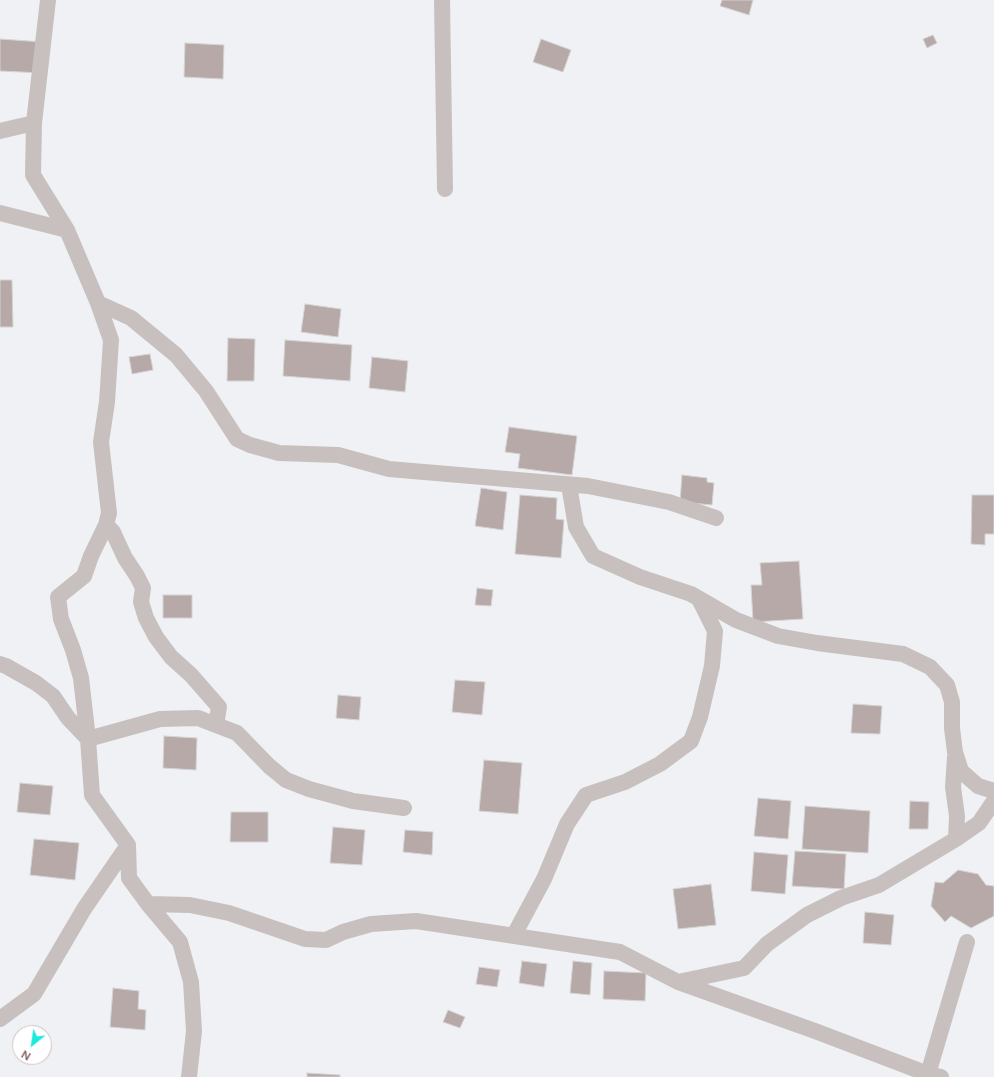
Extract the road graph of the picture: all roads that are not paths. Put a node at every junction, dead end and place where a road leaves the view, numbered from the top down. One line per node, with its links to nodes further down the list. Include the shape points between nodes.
1 (48, 0): 3 (street)
2 (442, 0): 5 (street)
3 (34, 123): 4 (street); 7 (street, via 33,175)
4 (0, 131)
5 (445, 189)
6 (0, 213): 7 (street)
7 (66, 230): 8 (street)
8 (98, 303): 9 (street, via 131,318 176,355 206,391 237,439 250,445 279,452 338,455 389,469); 11 (street, via 111,340 107,402 101,442 109,513)
9 (569, 485): 10 (street, via 588,486 670,502); 12 (street, via 576,527 593,556)
10 (716, 518)
11 (106, 525): 14 (street, via 113,532 143,588 141,602 156,637 171,657 219,707); 15 (street, via 84,576 58,597 61,620 81,678)
12 (699, 599): 16 (street, via 736,620 778,636 903,654 930,667 947,685 952,702); 23 (street, via 715,631 712,666 700,717 691,741 660,764 625,782 586,794 567,824 544,879)
13 (0, 664): 15 (street, via 53,696 68,718)
14 (216, 725): 15 (street, via 198,718 160,719); 19 (street, via 237,733 286,780 353,801)
15 (88, 739): 21 (street, via 92,795)
16 (955, 752): 17 (street, via 961,772 978,786); 20 (street, via 953,786 957,816)
17 (994, 791)
18 (994, 801): 20 (street, via 979,823)
19 (404, 808)
20 (956, 839): 25 (street, via 879,885 841,898 807,915 767,944 744,968)
21 (128, 845): 22 (street, via 129,878); 26 (street, via 84,909 34,994)
22 (148, 904): 23 (street, via 190,905 229,913 305,939 326,940 371,924 416,920); 28 (street, via 180,942 191,982 194,1031)
23 (514, 936): 25 (street, via 620,952)
24 (967, 942): 27 (street)
25 (678, 982): 27 (street)
26 (0, 1019)
27 (934, 1076)
28 (189, 1077)

